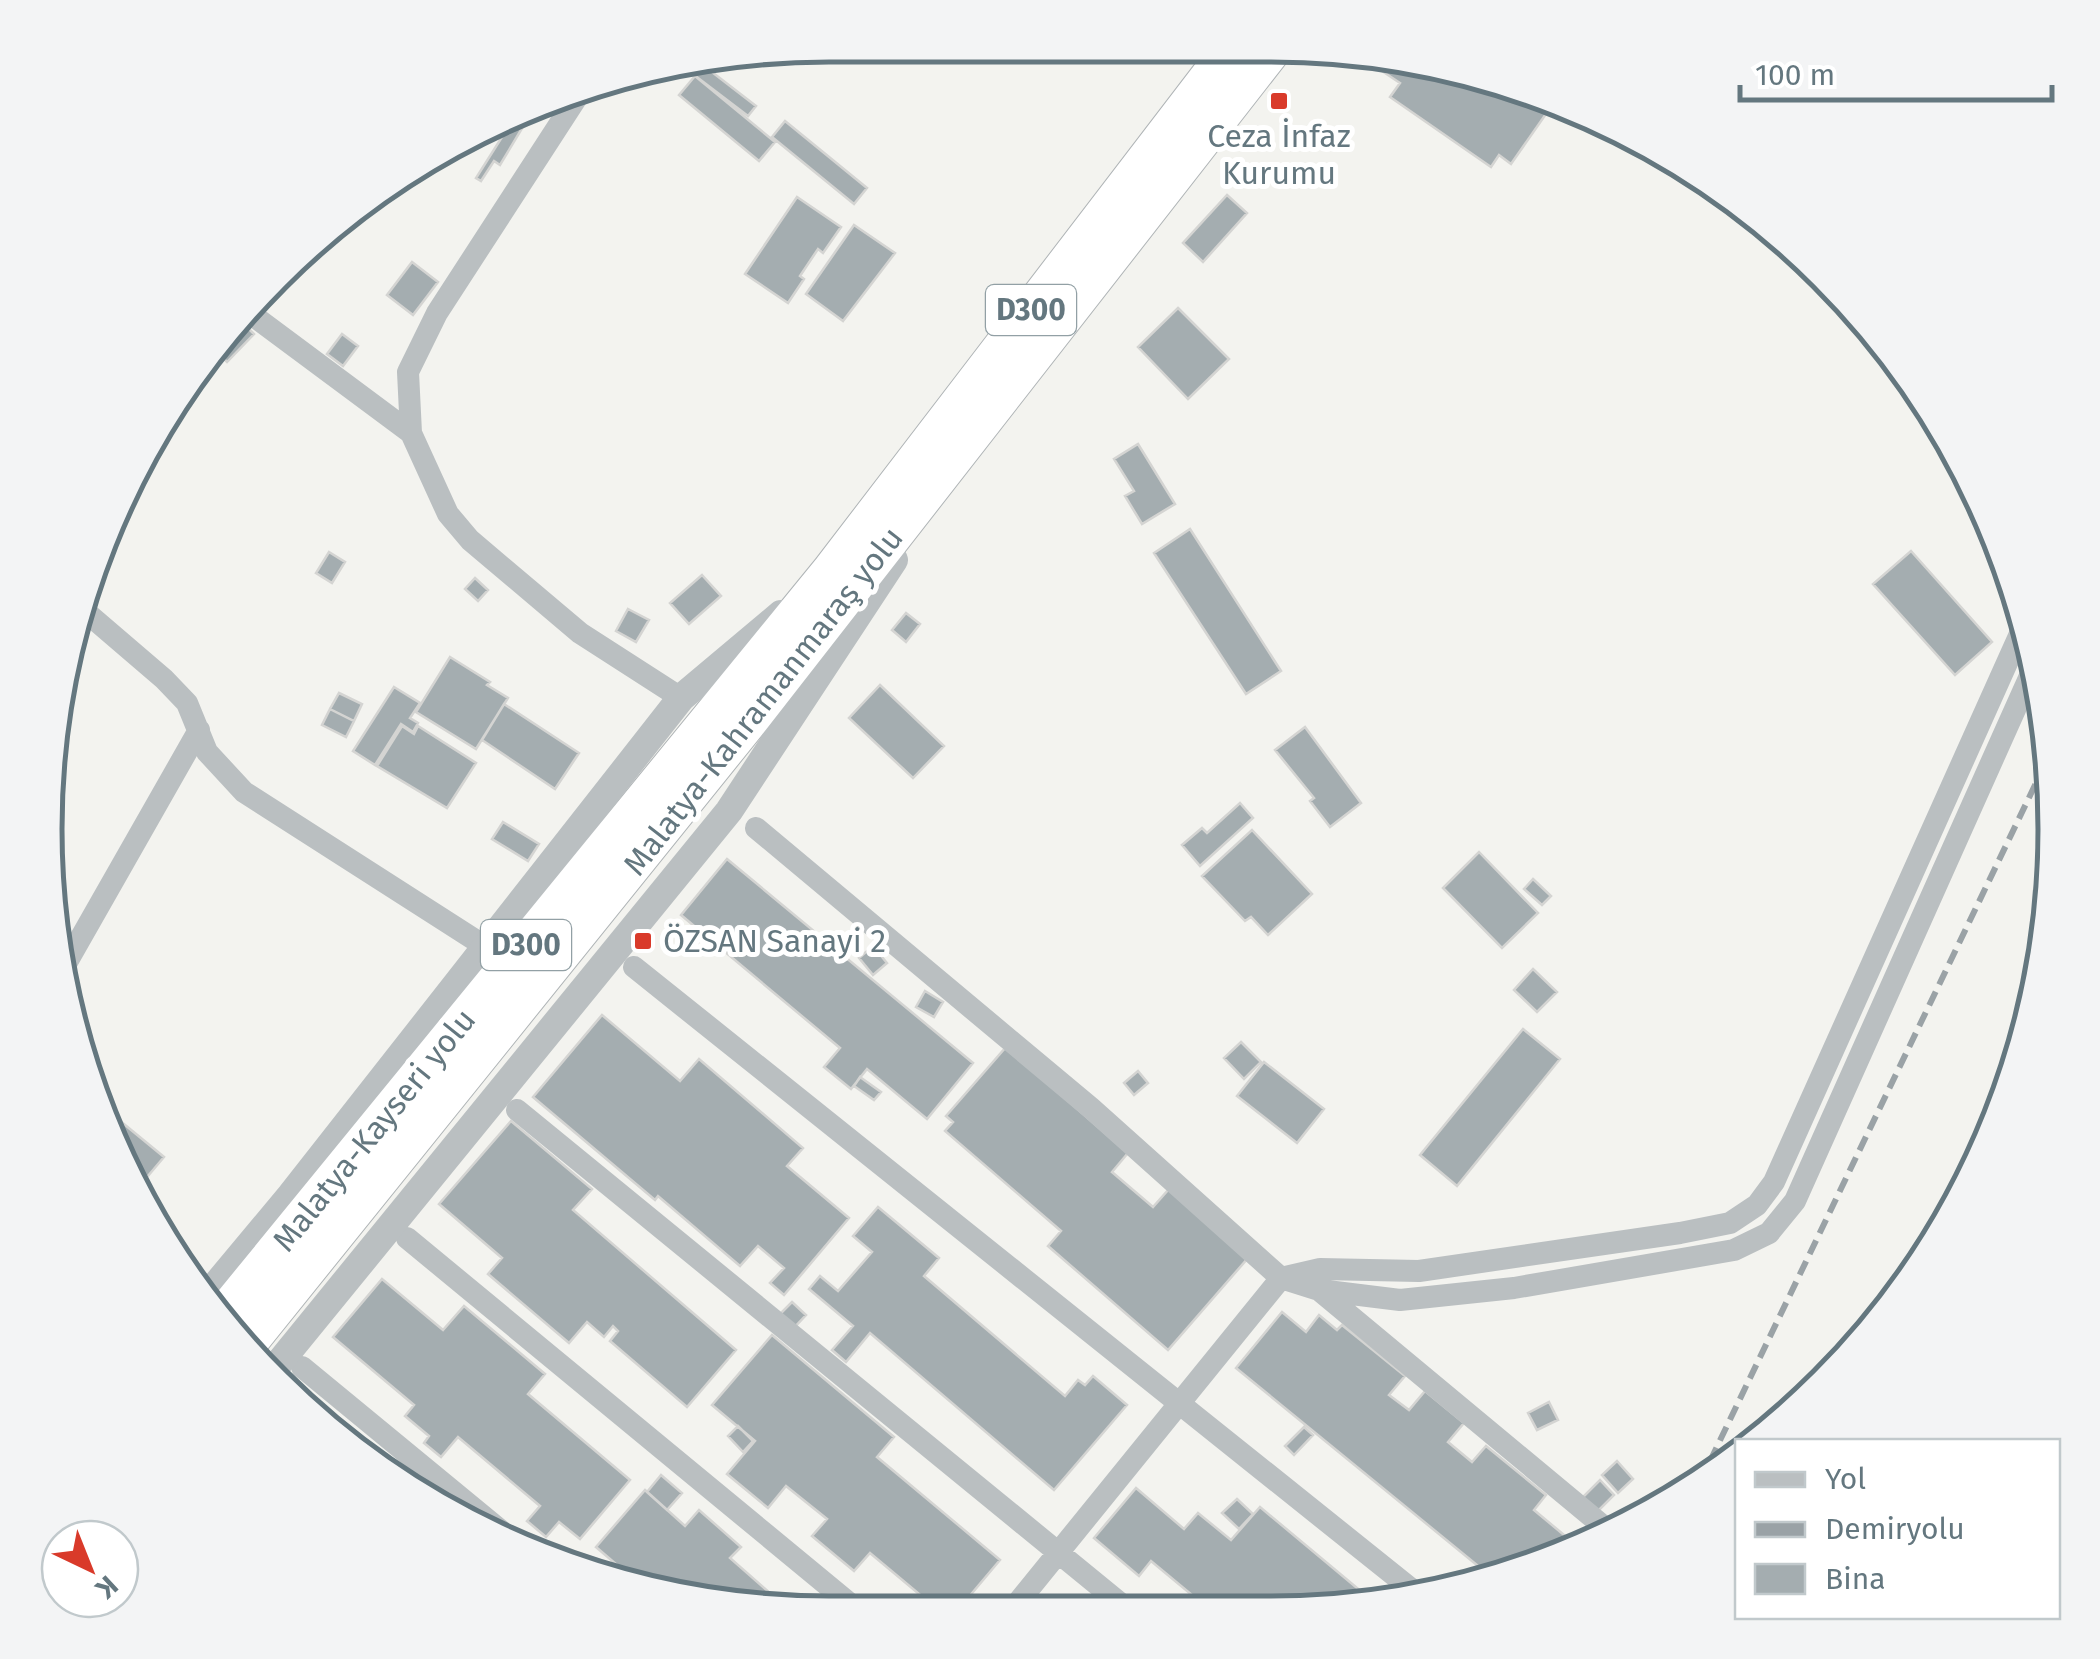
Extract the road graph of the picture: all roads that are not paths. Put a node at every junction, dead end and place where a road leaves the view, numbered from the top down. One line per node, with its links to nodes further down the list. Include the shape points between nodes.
1 (1220, 62): 7 (highway, Malatya-Kayseri yolu / D300)
2 (1264, 62): 5 (highway, Malatya-Kahramanmaraş yolu / D300)
3 (570, 108): 6 (street, via 421,344 408,372)
4 (258, 319): 6 (street)
5 (979, 429): 23 (highway, Malatya-Kahramanmaraş yolu / D300); 24 (street, via 729,811)
6 (411, 433): 11 (street, via 448,514 470,540 580,632)
7 (832, 570): 11 (street); 22 (highway, Malatya-Kayseri yolu / D300)
8 (93, 619): 12 (street, via 164,678)
9 (2014, 645): 19 (street, via 1774,1182 1757,1205 1730,1223 1680,1233 1419,1271 1320,1270)
10 (2024, 688): 21 (street, via 1795,1201 1769,1233 1734,1250 1514,1288 1400,1300)
11 (681, 698): 14 (street)
12 (199, 730): 14 (street, via 219,769 244,792); 15 (street)
13 (756, 828): 19 (street, via 1091,1108)
14 (486, 947): 20 (street)
15 (73, 952)
16 (634, 966): 26 (street)
17 (517, 1110): 29 (street)
18 (407, 1238): 31 (street)
19 (1281, 1278): 21 (street); 26 (street)
20 (214, 1287)
21 (1319, 1290): 28 (street)
22 (230, 1307)
23 (254, 1336)
24 (279, 1363)
25 (302, 1366): 27 (street)
26 (1180, 1402): 29 (street); 30 (street)
27 (475, 1509)
28 (1598, 1522)
29 (1058, 1553): 32 (street); 33 (street)
30 (1406, 1584)
31 (843, 1596)
32 (1023, 1596)
33 (1111, 1596)

